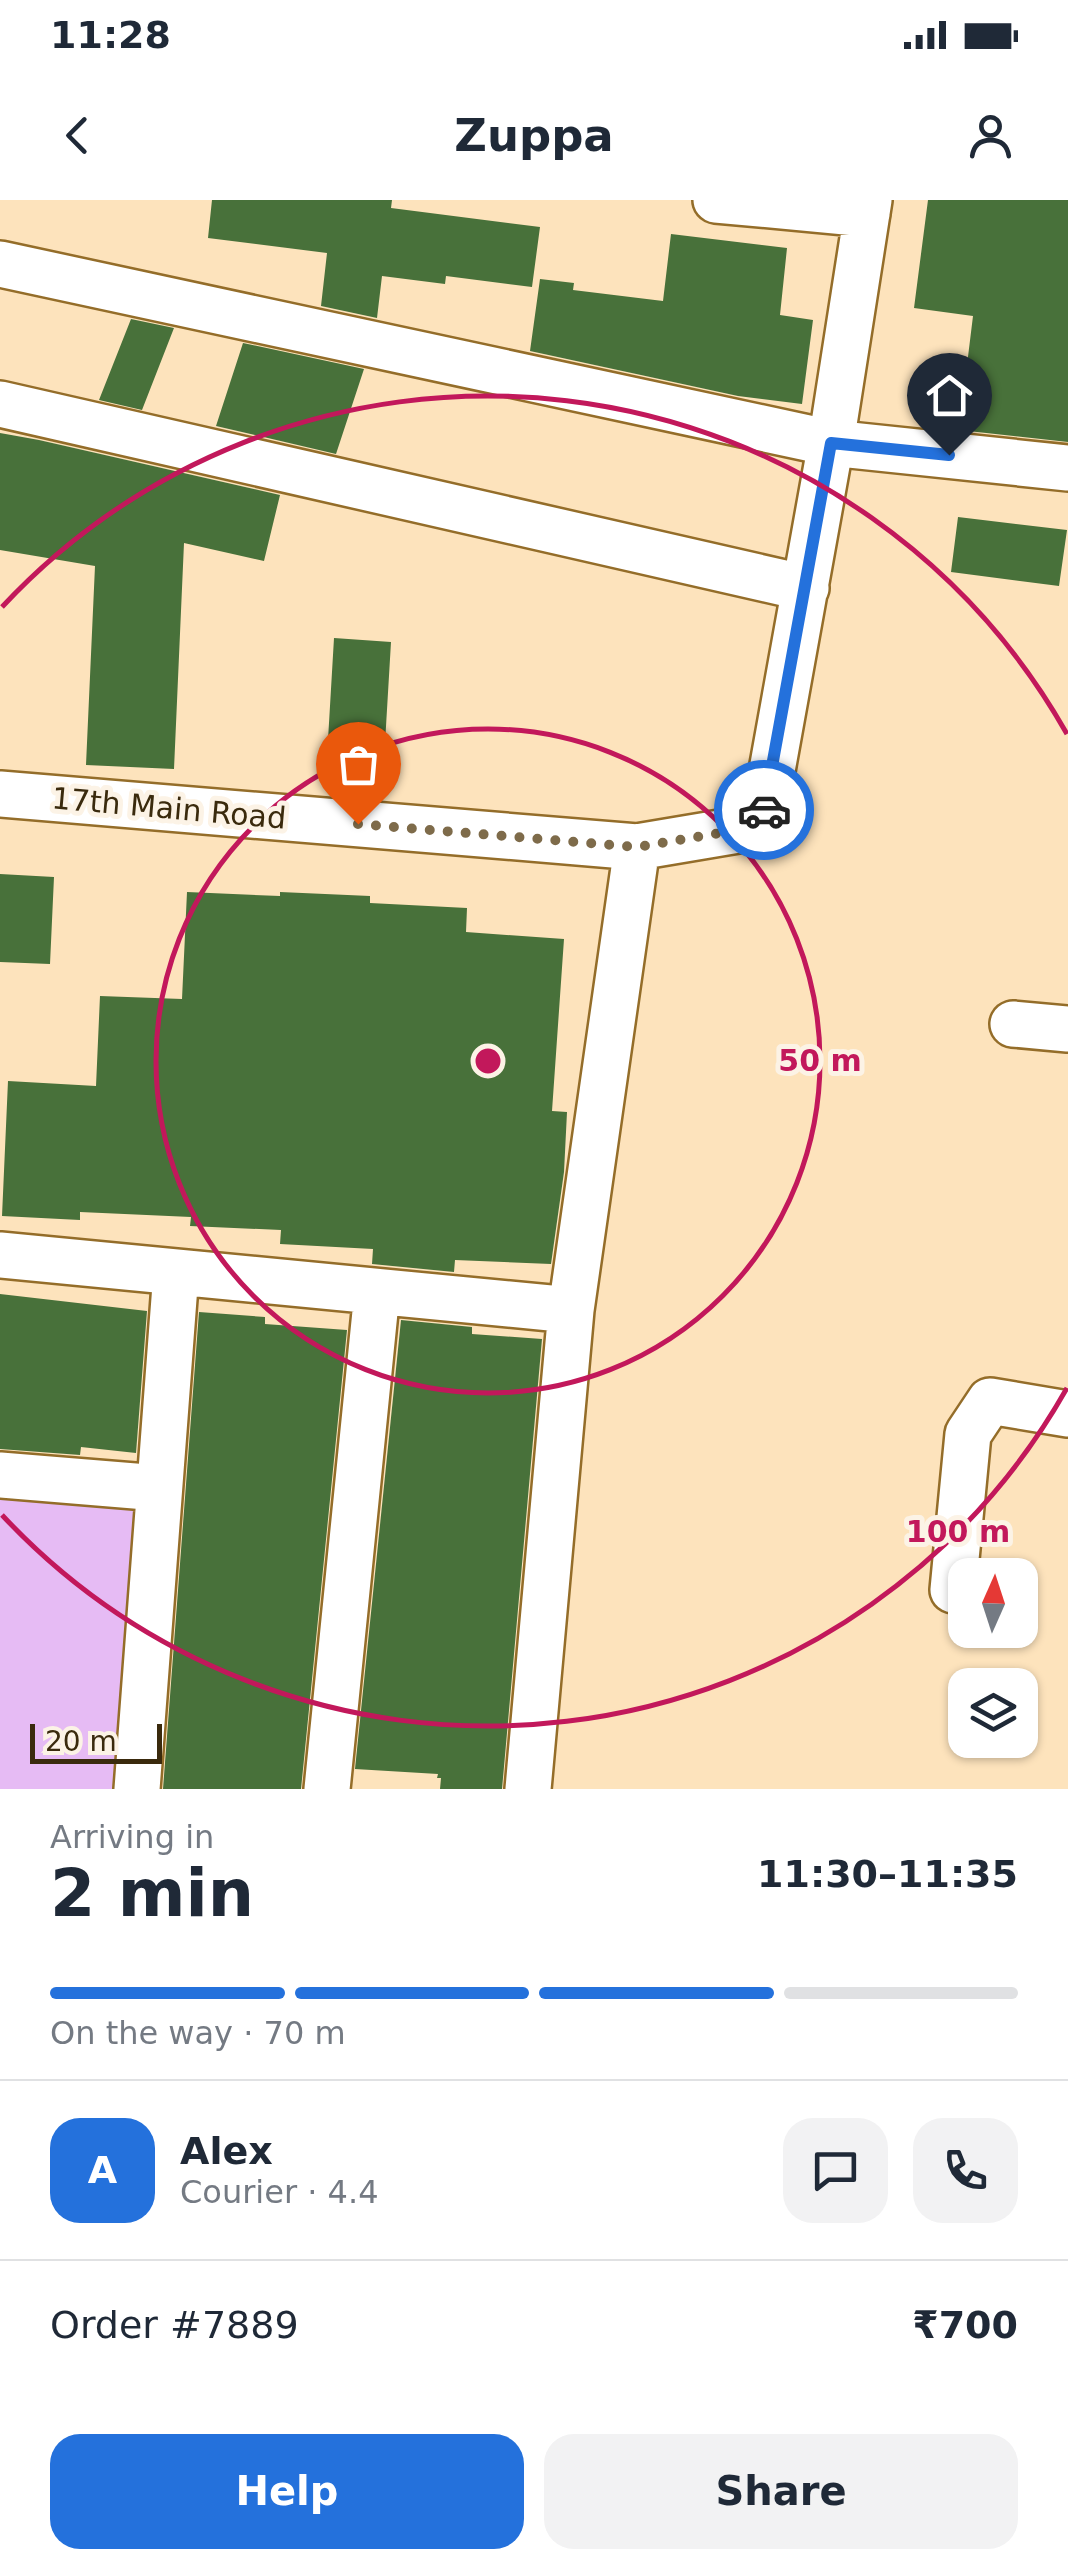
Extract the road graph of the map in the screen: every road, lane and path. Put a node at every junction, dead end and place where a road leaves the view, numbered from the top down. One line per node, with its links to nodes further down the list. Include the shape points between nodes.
1 (716, 200): 2 (street)
2 (868, 207): 5 (street)
3 (0, 264): 5 (street)
4 (0, 404): 7 (street)
5 (831, 443): 6 (street); 7 (street)
6 (1068, 468)
7 (806, 588): 9 (street, 17th Main Road, via 762,826)
8 (0, 794): 9 (street, 17th Main Road)
9 (637, 847): 15 (street)
10 (1012, 1024): 11 (street)
11 (1068, 1029)
12 (0, 1255): 13 (street)
13 (176, 1272): 14 (street); 18 (street)
14 (377, 1292): 15 (street); 21 (street)
15 (571, 1310): 22 (street)
16 (1068, 1414): 19 (street, via 990,1402 968,1434)
17 (0, 1476): 18 (street)
18 (159, 1488): 20 (street)
19 (956, 1558)
20 (138, 1789)
21 (327, 1789)
22 (528, 1789)

